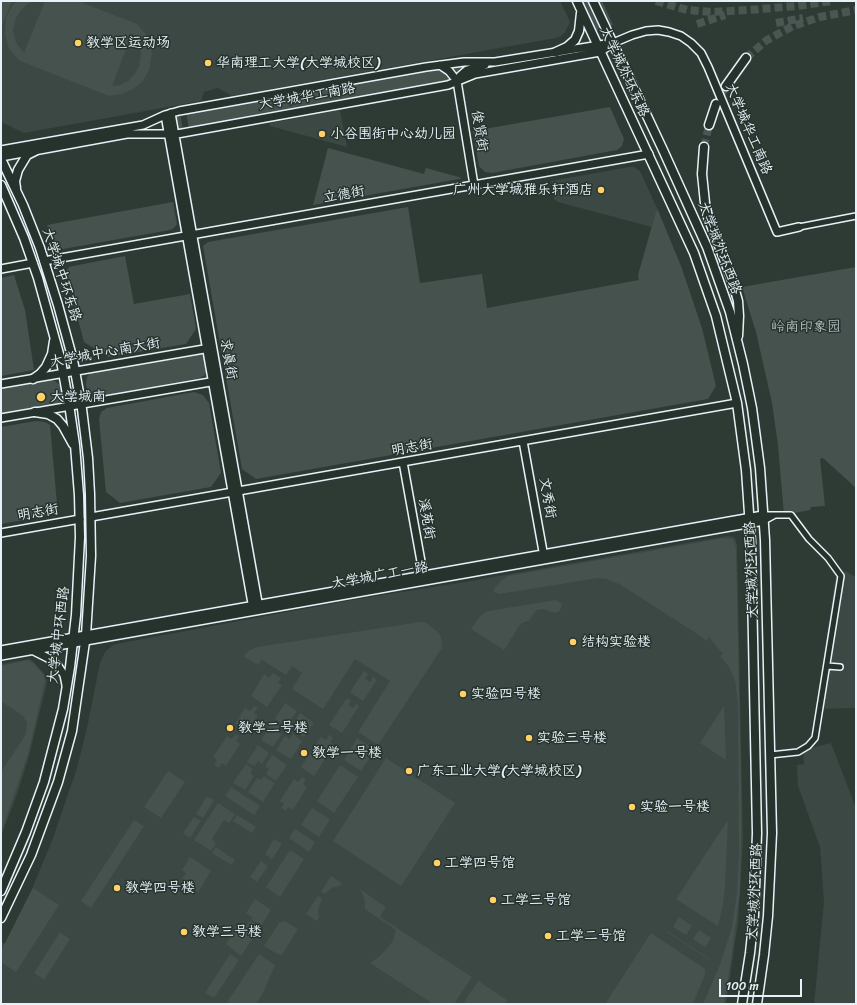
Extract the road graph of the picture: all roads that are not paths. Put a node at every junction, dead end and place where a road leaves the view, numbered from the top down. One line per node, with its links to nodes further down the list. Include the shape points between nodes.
1 (593, 1): 3 (main road, 大学城外环东路)
2 (579, 5): 4 (main road, 大学城外环东路); 5 (main road, via 581,20 577,36 567,47)
3 (613, 43): 4 (street, 大学城华工南路); 17 (main road, 大学城外环东路); 25 (street, 大学城华工南路, via 634,34 654,30 677,34 695,47 708,67 777,232)
4 (599, 49): 5 (street, 大学城华工南路); 9 (street, 大学城华工南路, via 475,74); 19 (main road, 大学城外环东路)
5 (556, 52): 7 (street, 大学城华工南路)
6 (746, 58): 10 (main road)
7 (495, 62): 8 (street, 大学城华工南路); 9 (street, via 467,70)
8 (440, 65): 9 (street); 12 (street, 大学城华工南路)
9 (457, 81): 14 (street, 大学城华工南路, via 448,85); 22 (street, 俊贤街)
10 (726, 86)
11 (716, 104): 13 (main road)
12 (168, 114): 14 (street, 求真街); 16 (street, 大学城华工南路, via 143,125)
13 (709, 125)
14 (172, 134): 18 (street, 大学城华工南路, via 128,134); 26 (street, 求真街)
15 (704, 147): 31 (main road, via 702,174 705,203 738,301)
16 (1, 150)
17 (663, 150): 31 (main road, 大学城外环西路, via 707,247)
18 (35, 151): 20 (street, 大学城华工南路); 23 (main road, via 27,155 18,170)
19 (649, 154): 22 (street, 立德街); 38 (main road, 大学城外环西路, via 687,236 704,280 720,330)
20 (1, 158): 23 (main road, 大学城中环东路)
21 (1, 185): 28 (main road, 大学城中环东路)
22 (474, 185): 26 (street, 立德街)
23 (16, 190): 27 (main road, 大学城中环东路)
24 (856, 216): 25 (street, 大学城华工南路)
25 (799, 228)
26 (190, 236): 27 (street, 立德街); 32 (street, 求真街)
27 (44, 261): 33 (main road, 大学城中环东路)
28 (33, 263): 29 (street); 30 (main road, 大学城中环东路)
29 (1, 269)
30 (55, 337): 34 (main road, 大学城中环东路); 35 (main road, via 53,350 44,371)
31 (738, 343): 46 (main road, 大学城外环西路, via 752,408)
32 (210, 348): 33 (street, 大学城中心南大街); 36 (street, 求真街)
33 (75, 371): 34 (street, 大学城中心南大街); 39 (main road, 大学城中环东路)
34 (64, 374): 35 (street, 大学城中心南大街); 40 (main road, 大学城中环西路)
35 (33, 379): 37 (street, 大学城中心南大街)
36 (215, 381): 39 (street); 48 (street, 求真街)
37 (1, 384)
38 (737, 403): 43 (street, 明志街); 47 (main road, 大学城外环西路)
39 (81, 404): 40 (street); 49 (main road, 大学城中环西路, via 88,458)
40 (70, 406): 41 (street); 44 (main road, 大学城中环西路)
41 (35, 412): 42 (street); 44 (main road, via 48,414 57,419)
42 (1, 418)
43 (523, 441): 45 (street, 明志街); 54 (street, 文秀街)
44 (75, 447): 51 (main road, 大学城中环西路)
45 (403, 462): 48 (street, 明志街); 55 (street, 溪苑街)
46 (761, 481): 47 (main road, via 759,486 753,489); 50 (main road, 大学城外环西路)
47 (747, 482): 52 (main road, 大学城外环西路)
48 (235, 492): 49 (street, 明志街); 56 (street, 求真街)
49 (91, 517): 57 (main road, 大学城中环西路, via 91,568)
50 (764, 518): 52 (street, 大学城广工一路); 62 (street, via 791,515 841,576); 65 (main road, 大学城外环西路)
51 (80, 519): 53 (street, 明志街); 58 (main road, 大学城中环西路)
52 (750, 521): 54 (street, 大学城广工一路); 68 (main road, 大学城外环西路, via 757,852 753,922)
53 (1, 533)
54 (544, 557): 55 (street, 大学城广工一路)
55 (424, 578): 56 (street, 大学城广工一路)
56 (256, 608): 57 (street, 大学城广工一路)
57 (85, 638): 58 (street, 大学城广工一路); 67 (main road, 大学城中环西路, via 72,731 62,770 31,855)
58 (73, 640): 59 (street, 大学城广工一路); 60 (street, 大学城广工一路); 64 (main road, 大学城中环西路)
59 (1, 650)
60 (30, 651): 61 (street, 大学城广工一路); 64 (street, via 42,654 54,662 64,675)
61 (1, 656)
62 (827, 666): 63 (street); 65 (street, via 815,738 798,752)
63 (840, 667)
64 (66, 687): 66 (main road, 大学城中环西路, via 44,782)
65 (770, 754): 69 (main road, 大学城外环西路, via 771,859 767,932)
66 (1, 891)
67 (1, 918)
68 (742, 1004)
69 (757, 1004)

